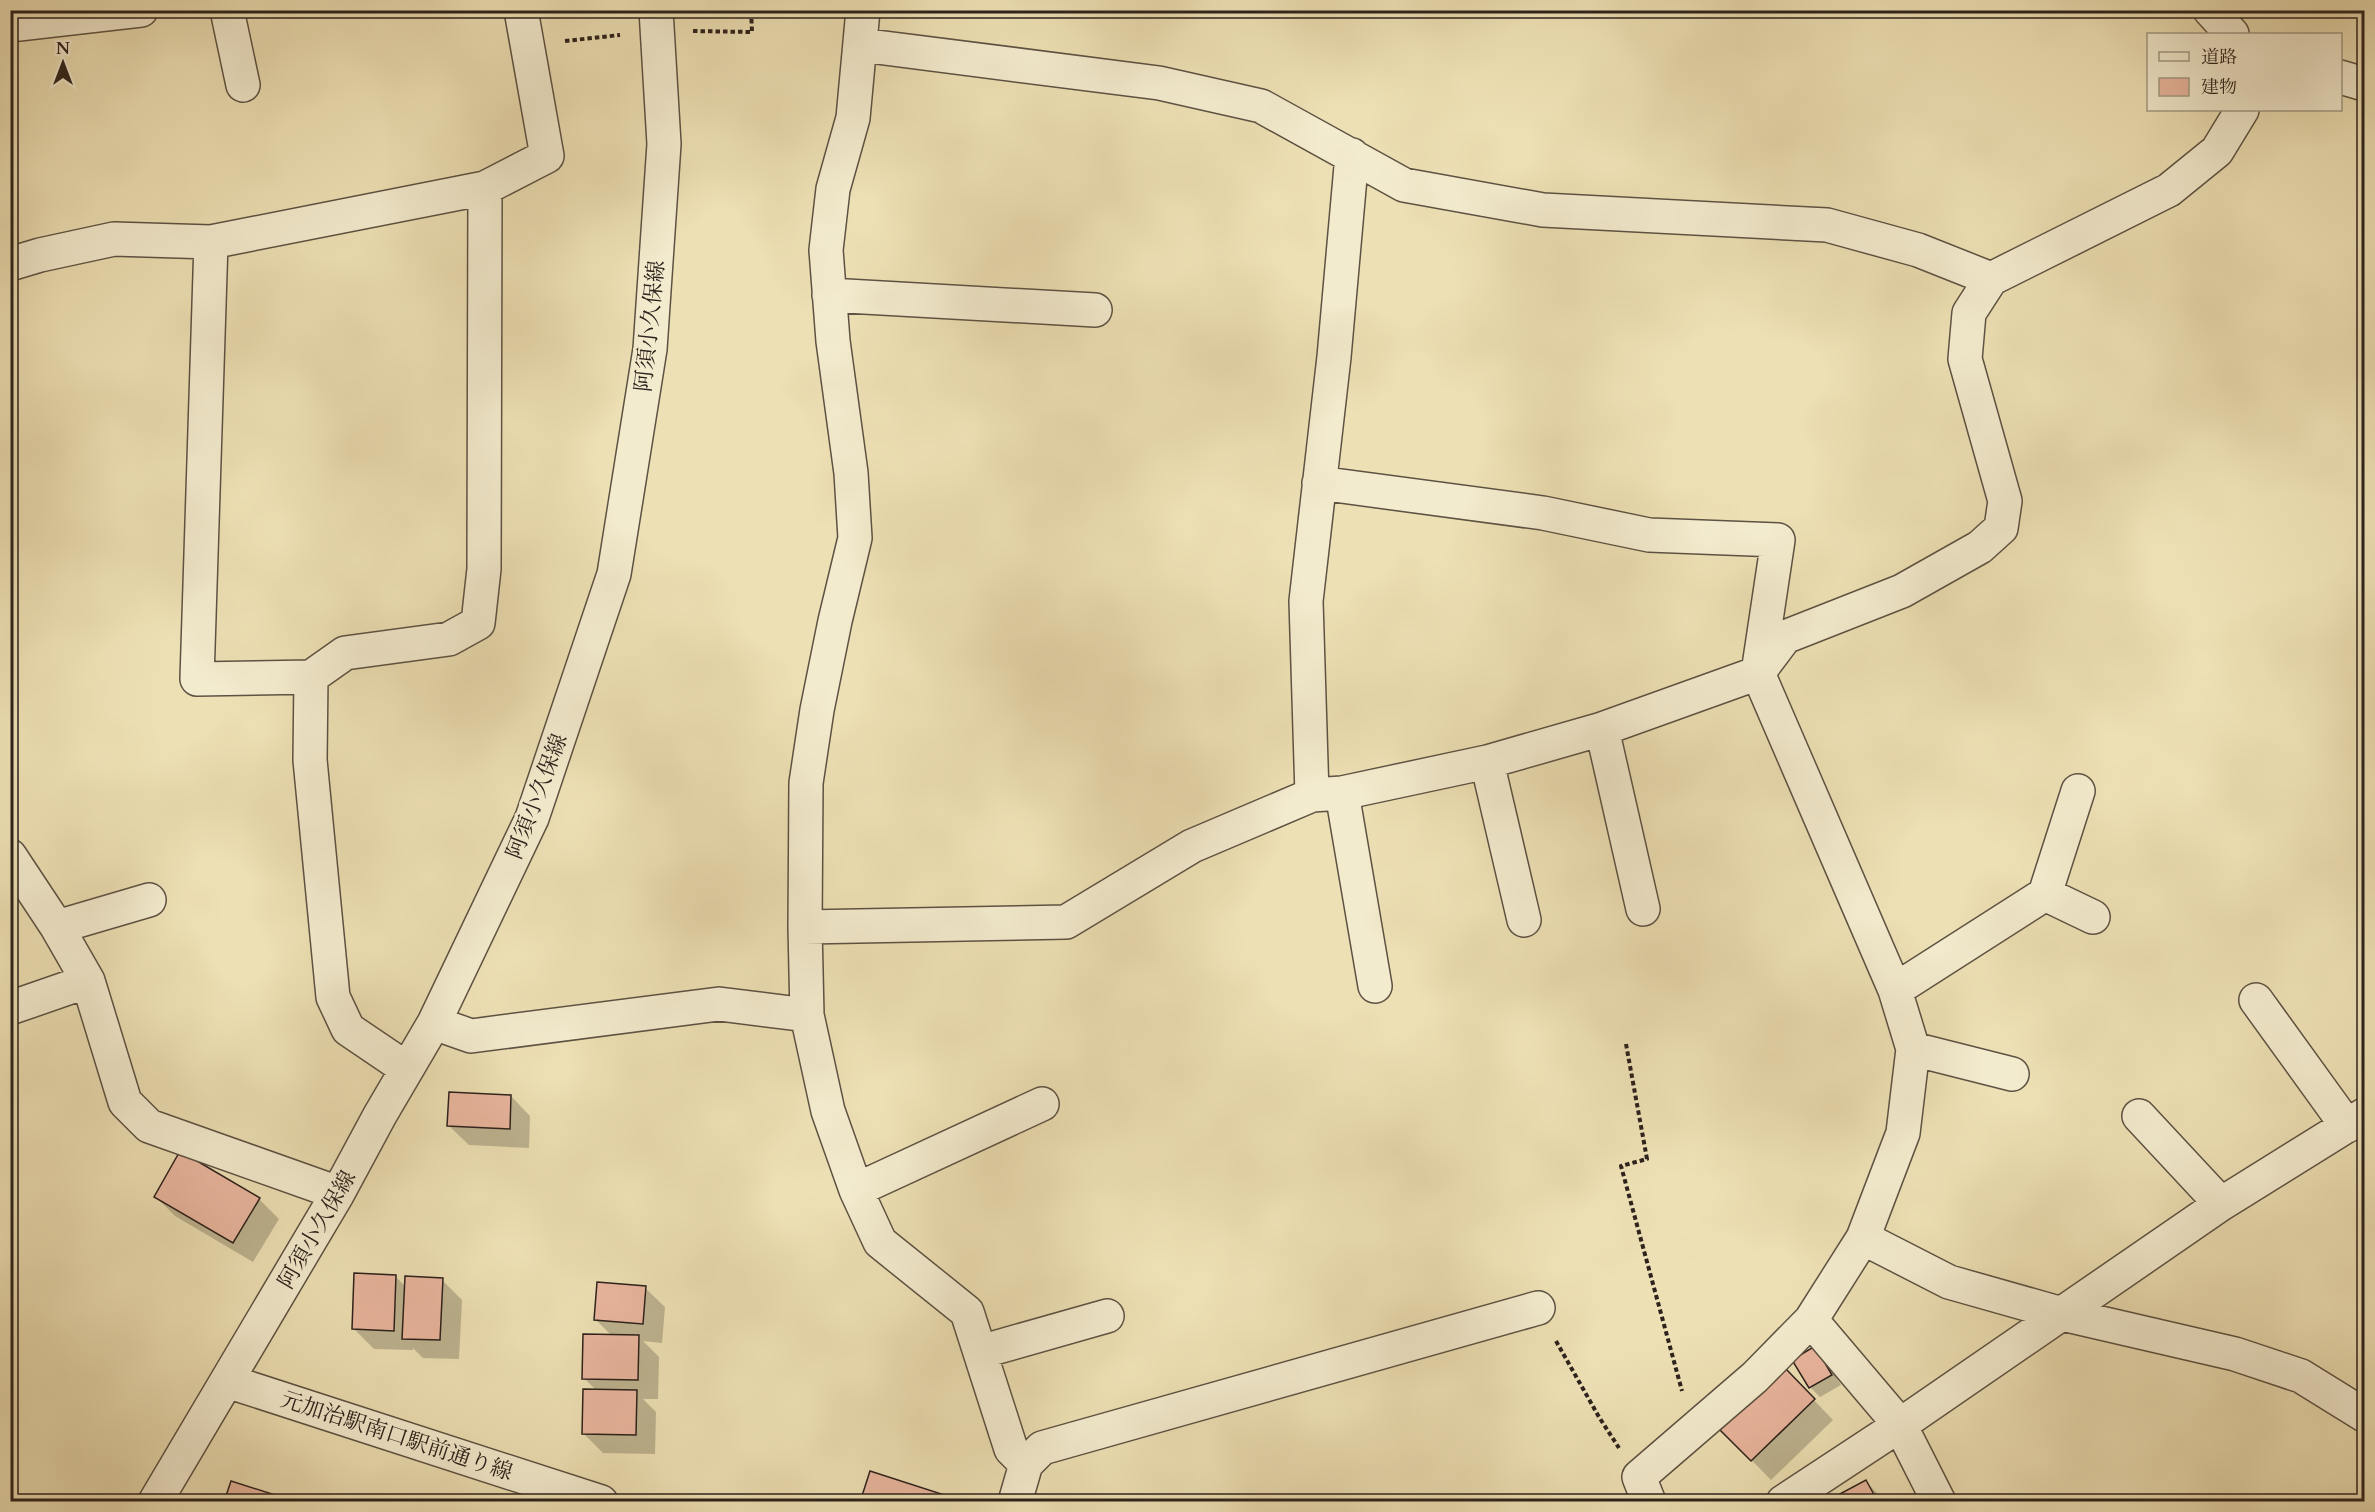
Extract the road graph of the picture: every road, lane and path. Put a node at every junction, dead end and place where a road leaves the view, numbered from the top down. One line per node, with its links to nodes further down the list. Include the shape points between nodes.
1 (141, 10): 8 (street)
2 (227, 10): 14 (street)
3 (521, 10): 17 (street, via 547,156)
4 (752, 10): 7 (path, via 752,32)
5 (864, 10): 11 (street)
6 (2210, 10): 9 (street)
7 (657, 21): 10 (path); 44 (street, 阿須小久保線, via 664,144 650,350 614,574 532,818)
8 (10, 25)
9 (2231, 33)
10 (560, 42)
11 (861, 45): 16 (street, via 1159,83 1261,106); 21 (street, via 853,118 833,189 826,250)
12 (2342, 78): 13 (street)
13 (2364, 84)
14 (243, 85)
15 (2241, 111): 20 (street, via 2217,151 2169,190)
16 (1352, 155): 20 (street, via 1404,185 1543,210 1827,225 1918,250); 23 (street)
17 (485, 188): 18 (street); 25 (street, via 484,569 478,623 449,639 345,653)
18 (211, 242): 19 (street, via 114,239); 25 (street, via 198,679)
19 (10, 264)
20 (1991, 279): 24 (street, via 1970,314 1965,359 2005,501 2001,528 1980,547 1902,591 1785,637)
21 (829, 295): 22 (street); 37 (street, via 855,538 817,710 806,783)
22 (1095, 310)
23 (1319, 483): 24 (street, via 1543,513 1649,535 1778,540); 29 (street, via 1306,601)
24 (1758, 673): 26 (street); 40 (street)
25 (311, 677): 47 (street, via 310,760 333,997 348,1029)
26 (1602, 729): 27 (street); 33 (street)
27 (1488, 762): 29 (street); 35 (street)
28 (2078, 791): 31 (street)
29 (1327, 794): 37 (street, via 1192,846 1066,922); 39 (street)
30 (10, 856): 36 (street)
31 (2045, 894): 34 (street); 40 (street)
32 (149, 900): 36 (street)
33 (1643, 909)
34 (2093, 917)
35 (1524, 920)
36 (57, 927): 38 (street)
37 (805, 927): 43 (street)
38 (88, 981): 42 (street); 53 (street, via 125,1102 149,1126)
39 (1375, 986)
40 (1895, 990): 46 (street)
41 (2256, 1000): 51 (street)
42 (10, 1008)
43 (807, 1015): 44 (street, via 719,1004 471,1036); 52 (street, via 828,1111)
44 (434, 1023): 47 (street, 阿須小久保線)
45 (1626, 1044): 64 (path, via 1647,1159 1621,1166)
46 (1913, 1049): 48 (street); 55 (street, via 1903,1133)
47 (407, 1069): 53 (street, 阿須小久保線)
48 (2012, 1074)
49 (1042, 1104): 52 (street)
50 (2139, 1116): 54 (street)
51 (2356, 1120): 54 (street)
52 (856, 1191): 60 (street, via 880,1242 967,1312)
53 (338, 1193): 61 (street, 阿須小久保線)
54 (2221, 1204): 57 (street)
55 (1863, 1238): 57 (street, via 1949,1282); 59 (street)
56 (1538, 1308): 65 (street, via 1042,1448); 66 (path)
57 (2062, 1314): 62 (street, via 2235,1354 2301,1376); 63 (street)
58 (1107, 1316): 60 (street)
59 (1811, 1320): 63 (street); 64 (street, via 1755,1377)
60 (980, 1352): 65 (street, via 1011,1449)
61 (227, 1381): 67 (street, 阿須小久保線); 68 (street, 元加治駅南口駅前通り線)
62 (2364, 1415)
63 (1899, 1425): 70 (street); 71 (street)
64 (1693, 1429): 66 (street)
65 (1026, 1464): 69 (street)
66 (1644, 1489)
67 (155, 1502)
68 (601, 1502)
69 (1014, 1502)
70 (1783, 1502)
71 (1939, 1502)

